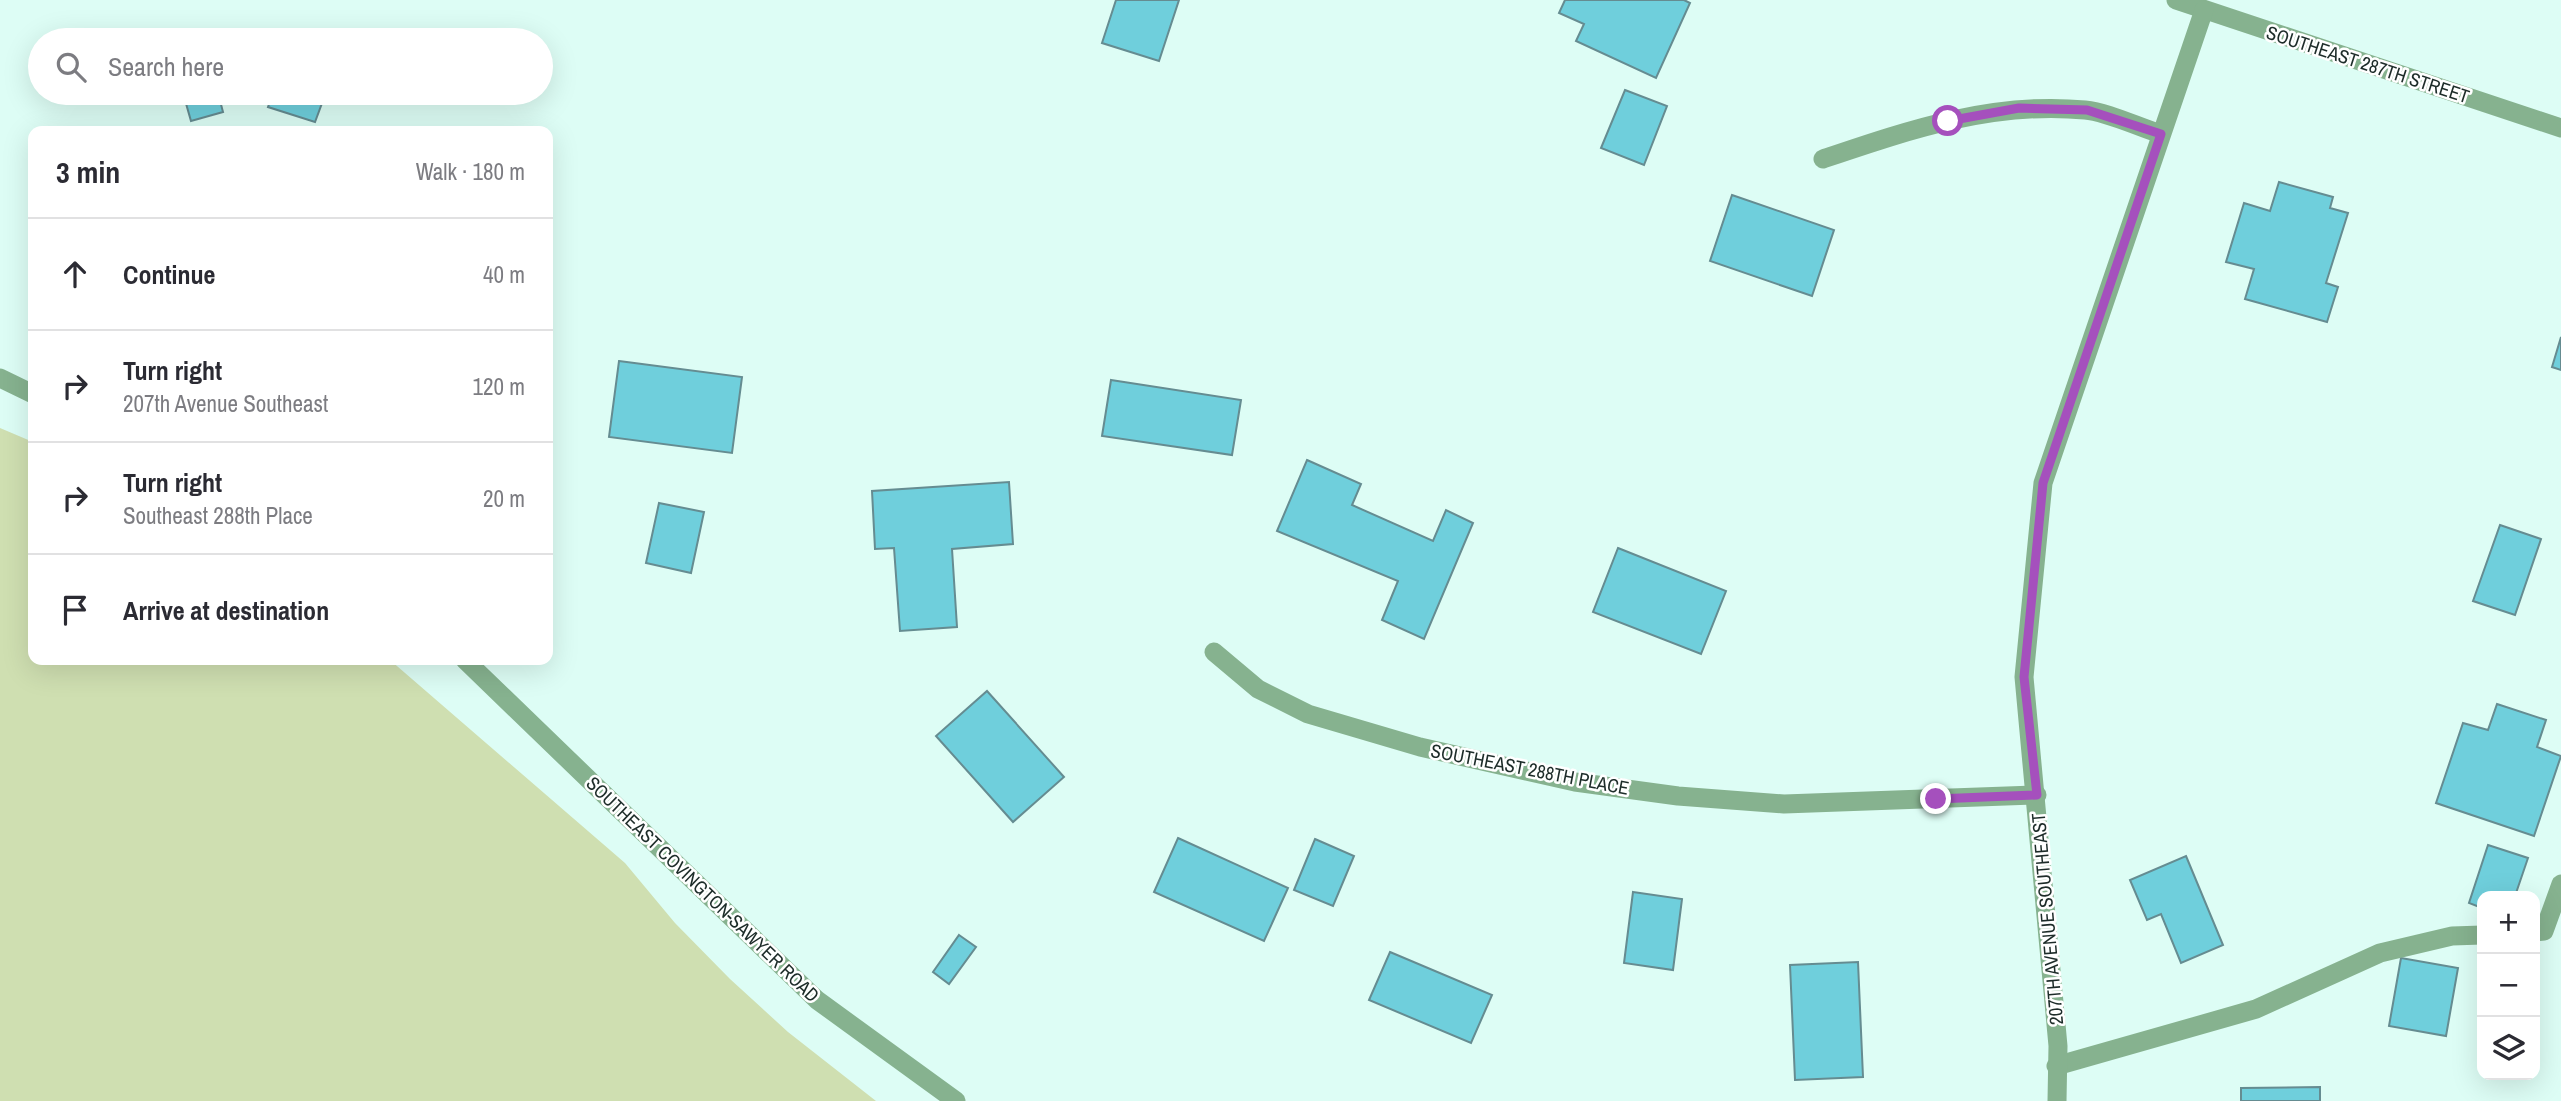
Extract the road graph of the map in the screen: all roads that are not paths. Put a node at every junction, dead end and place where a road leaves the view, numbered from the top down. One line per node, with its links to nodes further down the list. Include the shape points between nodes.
1 (2176, 0): 2 (street, SOUTHEAST 287TH STREET)
2 (2204, 10): 3 (street, SOUTHEAST 287TH STREET); 4 (street, 207TH AVENUE SOUTHEAST)
3 (2561, 128)
4 (2161, 134): 5 (street, via 2087,110 2019,108 1925,125); 10 (street, 207TH AVENUE SOUTHEAST, via 2043,483 2024,677)
5 (1823, 159)
6 (0, 378): 7 (street)
7 (28, 392)
8 (1214, 652): 10 (street, SOUTHEAST 288TH PLACE, via 1258,689 1308,714 1420,747 1575,782 1784,804)
9 (470, 665): 15 (street, SOUTHEAST COVINGTON-SAWYER ROAD, via 817,1000)
10 (2037, 795): 14 (street, 207TH AVENUE SOUTHEAST)
11 (2561, 884): 12 (street)
12 (2540, 931)
13 (2477, 935): 14 (street, via 2452,936 2380,953 2256,1009)
14 (2056, 1066): 16 (street, 207TH AVENUE SOUTHEAST)
15 (956, 1101)
16 (2057, 1101)

